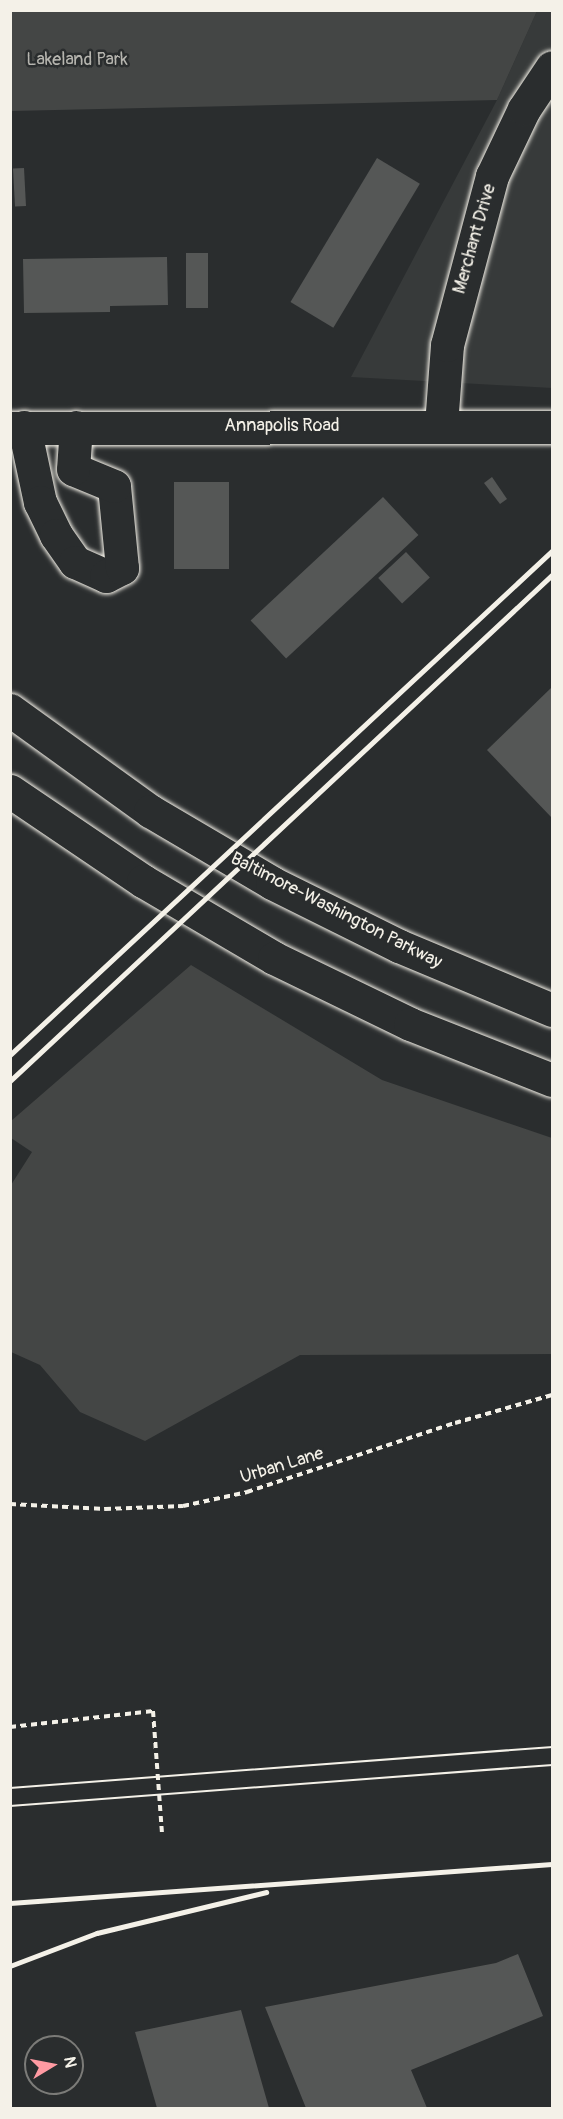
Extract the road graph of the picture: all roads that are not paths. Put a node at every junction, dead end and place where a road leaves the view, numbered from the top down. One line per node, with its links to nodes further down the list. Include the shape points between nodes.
1 (552, 67): 2 (main road, Merchant Drive, via 524,109 492,176 447,345)
2 (441, 425): 3 (main road, Annapolis Road); 4 (main road, Annapolis Road)
3 (76, 427): 5 (main road, Annapolis Road); 5 (main road, via 73,469 99,481 122,568 106,576 75,562 56,535 40,502)
4 (552, 427)
5 (17, 428)
6 (10, 710): 8 (main road, Baltimore-Washington Parkway, via 150,811 272,883 399,946)
7 (10, 791): 9 (main road, via 143,881 274,958 410,1024)
8 (552, 1010)
9 (552, 1080)

